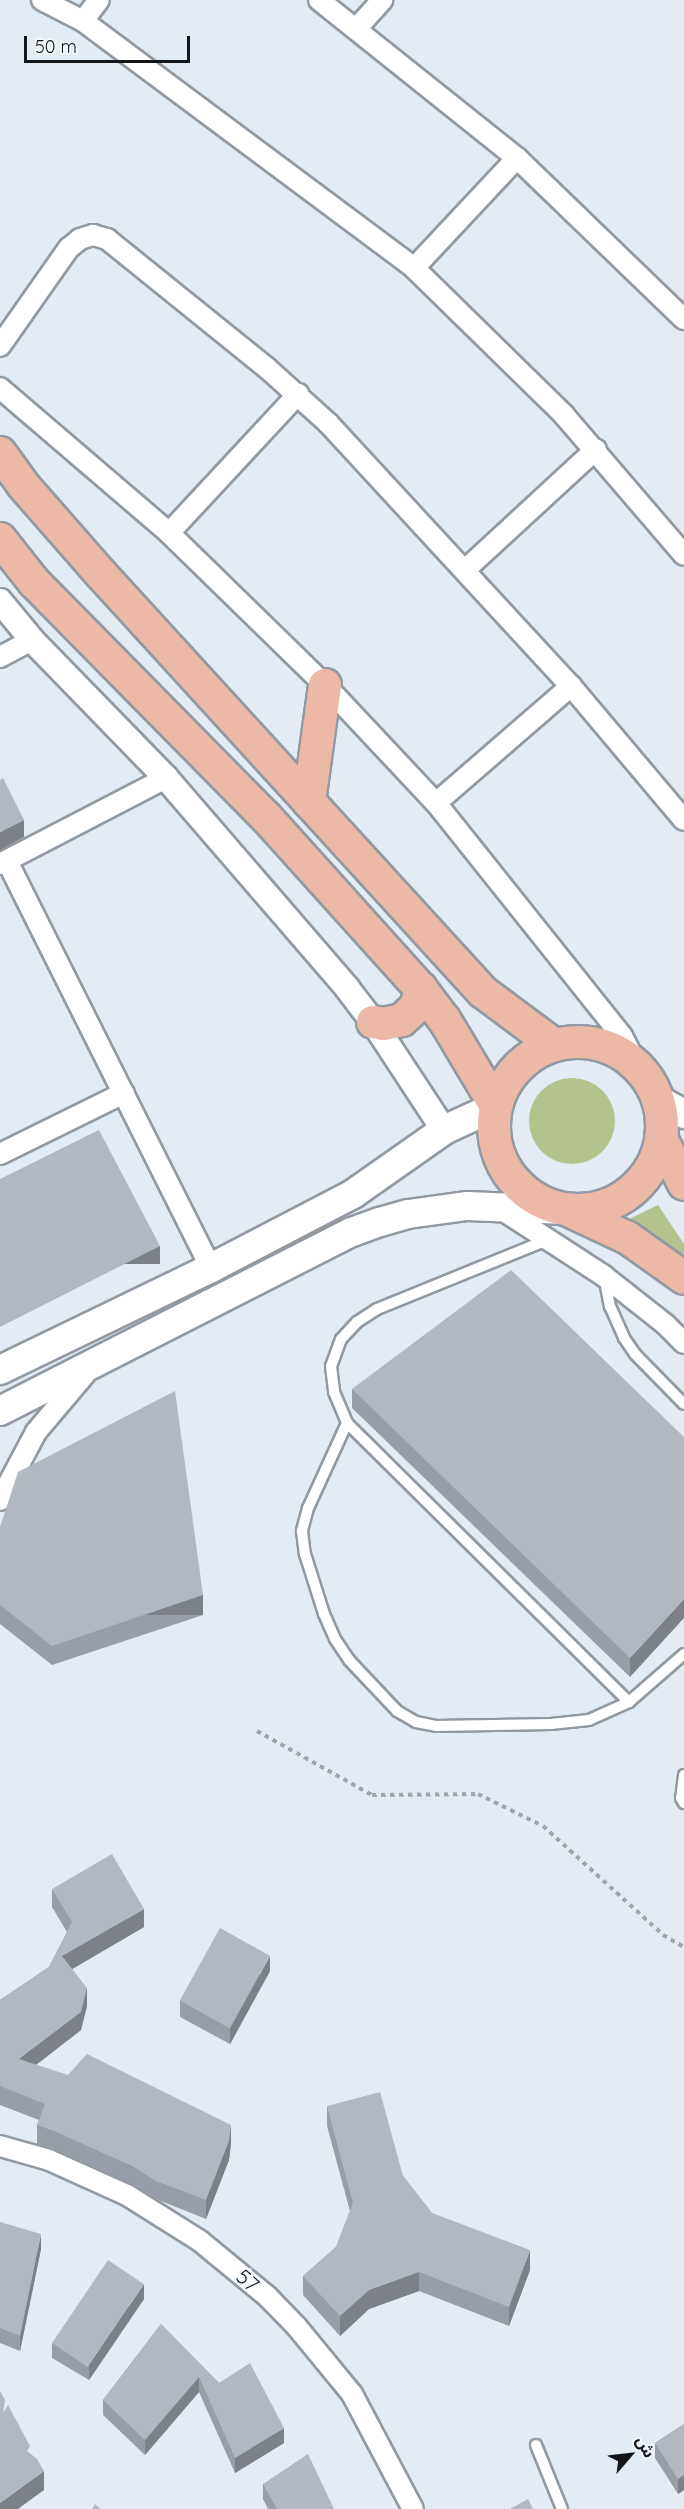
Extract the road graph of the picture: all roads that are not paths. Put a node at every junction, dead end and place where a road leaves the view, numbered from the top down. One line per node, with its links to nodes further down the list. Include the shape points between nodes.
1 (42, 0): 5 (street)
2 (99, 0): 5 (street)
3 (319, 0): 6 (street)
4 (382, 0): 6 (street)
5 (83, 21): 8 (street)
6 (357, 28): 7 (street)
7 (517, 158): 8 (street); 9 (street)
8 (414, 268): 13 (street)
9 (680, 307)
10 (0, 346): 12 (street, via 69,248 80,238 93,235 107,239)
11 (0, 388): 15 (street)
12 (298, 394): 15 (street); 18 (street)
13 (596, 449): 17 (street); 18 (street)
14 (0, 453): 25 (main road, via 101,574)
15 (170, 533): 22 (street)
16 (0, 539): 29 (main road, via 34,582 266,817)
17 (684, 555)
18 (465, 570): 23 (street)
19 (0, 601): 20 (street)
20 (32, 640): 21 (street); 24 (street)
21 (0, 657)
22 (325, 685): 25 (main road); 26 (street)
23 (571, 686): 26 (street); 27 (street)
24 (166, 778): 28 (street); 30 (street)
25 (309, 801): 31 (main road, via 483,992)
26 (436, 802): 32 (street, via 622,1036)
27 (684, 820)
28 (4, 862): 33 (street)
29 (421, 989): 30 (main road, via 416,1007 402,1020); 35 (main road, via 444,1018)
30 (373, 1022): 37 (street)
31 (555, 1045): 32 (main road, via 600,1045 621,1054); 35 (main road, via 534,1054 517,1068)
32 (639, 1069): 34 (main road)
33 (124, 1093): 39 (street); 44 (street)
34 (657, 1099): 36 (main road); 38 (main road, via 662,1118)
35 (496, 1106): 37 (main road); 42 (main road, via 494,1134 502,1162 518,1185 540,1202)
36 (684, 1114)
37 (444, 1130): 44 (main road, via 353,1194)
38 (661, 1138): 40 (main road); 42 (main road, via 654,1163 639,1185 618,1200 593,1209)
39 (2, 1149)
40 (684, 1184)
41 (496, 1205): 42 (main road); 43 (street); 48 (main road, via 408,1214 352,1232)
42 (567, 1210): 46 (main road, via 628,1238)
43 (547, 1240): 45 (street); 52 (lane, via 377,1309 357,1322 341,1339 331,1366 334,1392)
44 (211, 1268): 49 (main road)
45 (604, 1276): 47 (street); 50 (lane, via 610,1306 624,1338)
46 (684, 1278)
47 (684, 1343)
48 (93, 1365): 51 (main road); 53 (street, via 36,1432)
49 (0, 1370)
50 (684, 1404)
51 (0, 1411)
52 (346, 1423): 55 (lane); 55 (lane, via 308,1508 302,1531 305,1554 335,1639 349,1660 397,1711 416,1722 436,1726 551,1724 590,1720)
53 (0, 1500)
54 (684, 1654): 55 (lane)
55 (629, 1701)
56 (684, 1775): 57 (lane)
57 (684, 1803)
58 (0, 2146): 60 (street, 57, via 49,2160 127,2196 200,2241 259,2289 297,2327 352,2394)
59 (536, 2445): 61 (lane)
60 (414, 2509)
61 (562, 2509)

